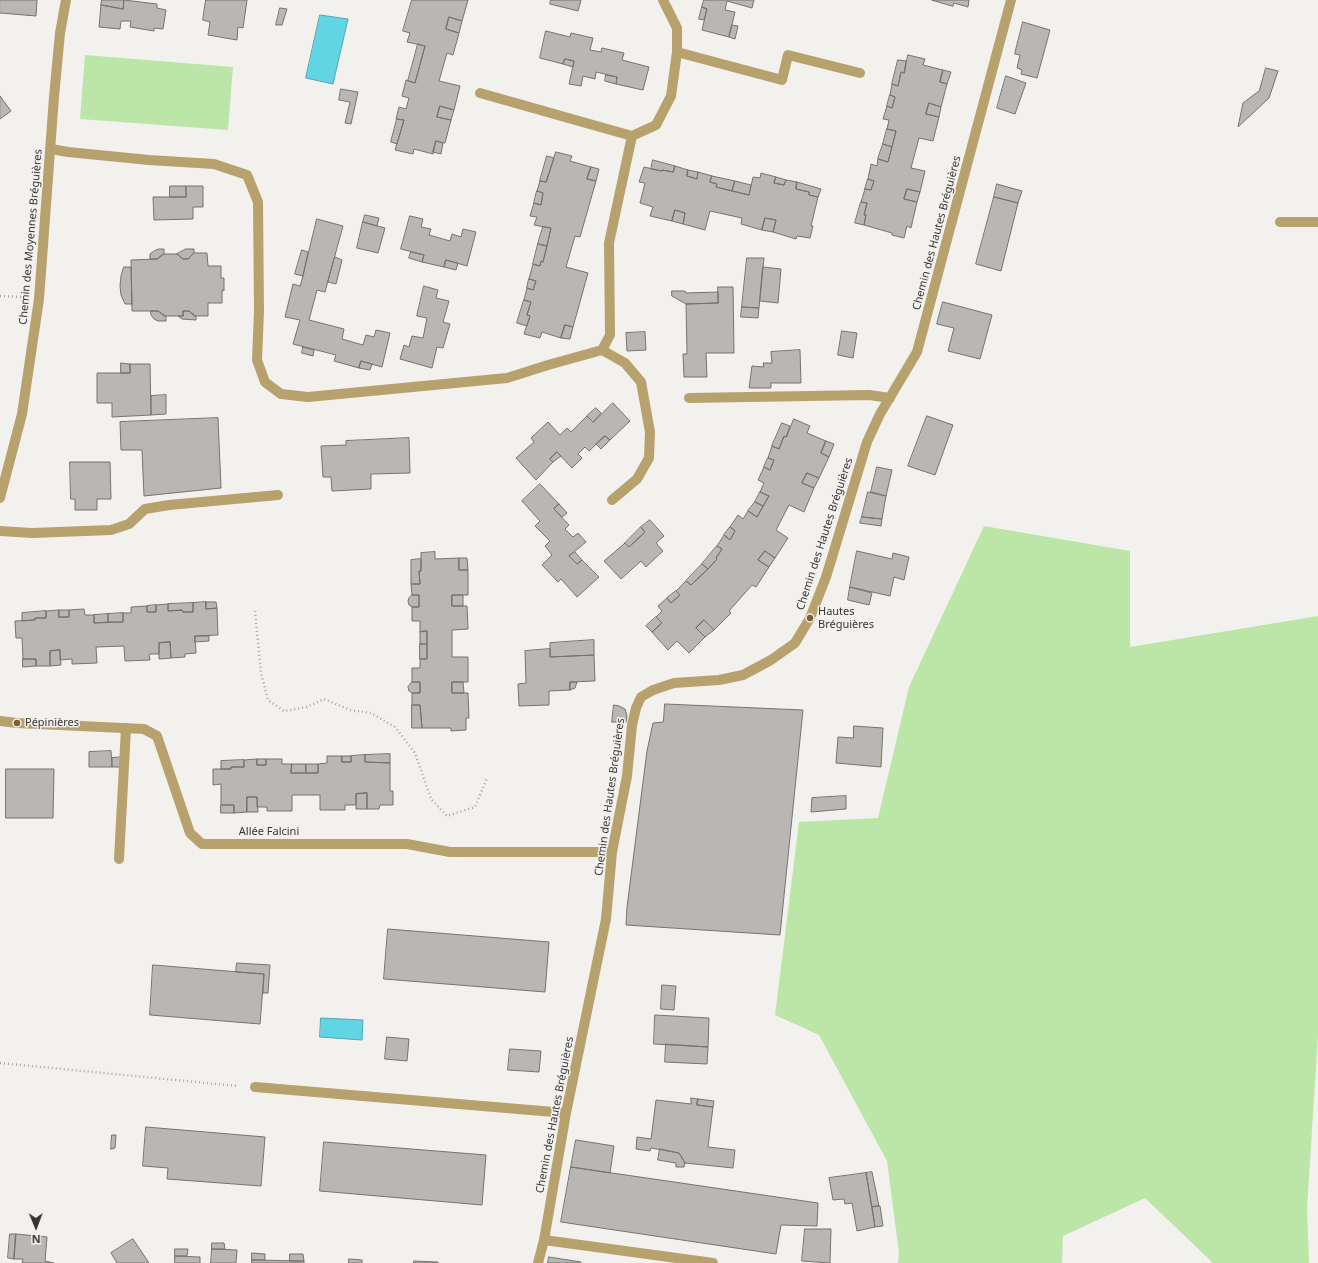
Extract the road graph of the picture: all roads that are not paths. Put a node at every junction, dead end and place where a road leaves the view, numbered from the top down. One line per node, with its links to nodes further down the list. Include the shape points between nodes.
1 (66, 0): 8 (street, Chemin des Moyennes Bréguières, via 60,33)
2 (664, 0): 4 (street, via 677,28)
3 (1011, 0): 13 (street, Chemin des Hautes Bréguières, via 917,352)
4 (677, 52): 5 (street, via 782,80 788,55); 7 (street, via 671,96 656,125)
5 (860, 73)
6 (480, 93): 7 (street)
7 (632, 136): 11 (street, via 610,243 610,335)
8 (51, 149): 11 (street, via 214,164 247,174 258,202 257,360 265,382 281,394 308,397 507,378); 15 (street, Chemin des Moyennes Bréguières, via 40,299 22,414)
9 (1280, 222): 10 (street)
10 (1318, 222)
11 (602, 350): 16 (street, via 625,363 641,382 650,432 649,458 637,479)
12 (689, 398): 13 (street, via 869,395)
13 (890, 398): 20 (street, Chemin des Hautes Bréguières, via 867,442 826,577 810,618 795,643 743,675 719,680 674,683 641,697 632,725 627,776)
14 (278, 495): 17 (street, via 144,509 129,524 111,530 32,533)
15 (0, 498)
16 (612, 500)
17 (0, 531)
18 (0, 720): 19 (street, Allée Falcini)
19 (126, 728): 20 (street, Allée Falcini, via 144,729 157,736 190,833 202,844 407,844 450,852); 21 (street)
20 (612, 852): 23 (street, Chemin des Hautes Bréguières, via 606,919)
21 (119, 859)
22 (255, 1087): 23 (street)
23 (566, 1113): 24 (street, Chemin des Hautes Bréguières)
24 (544, 1240): 25 (street, Chemin des Hautes Bréguières); 26 (street)
25 (538, 1263)
26 (713, 1263)

